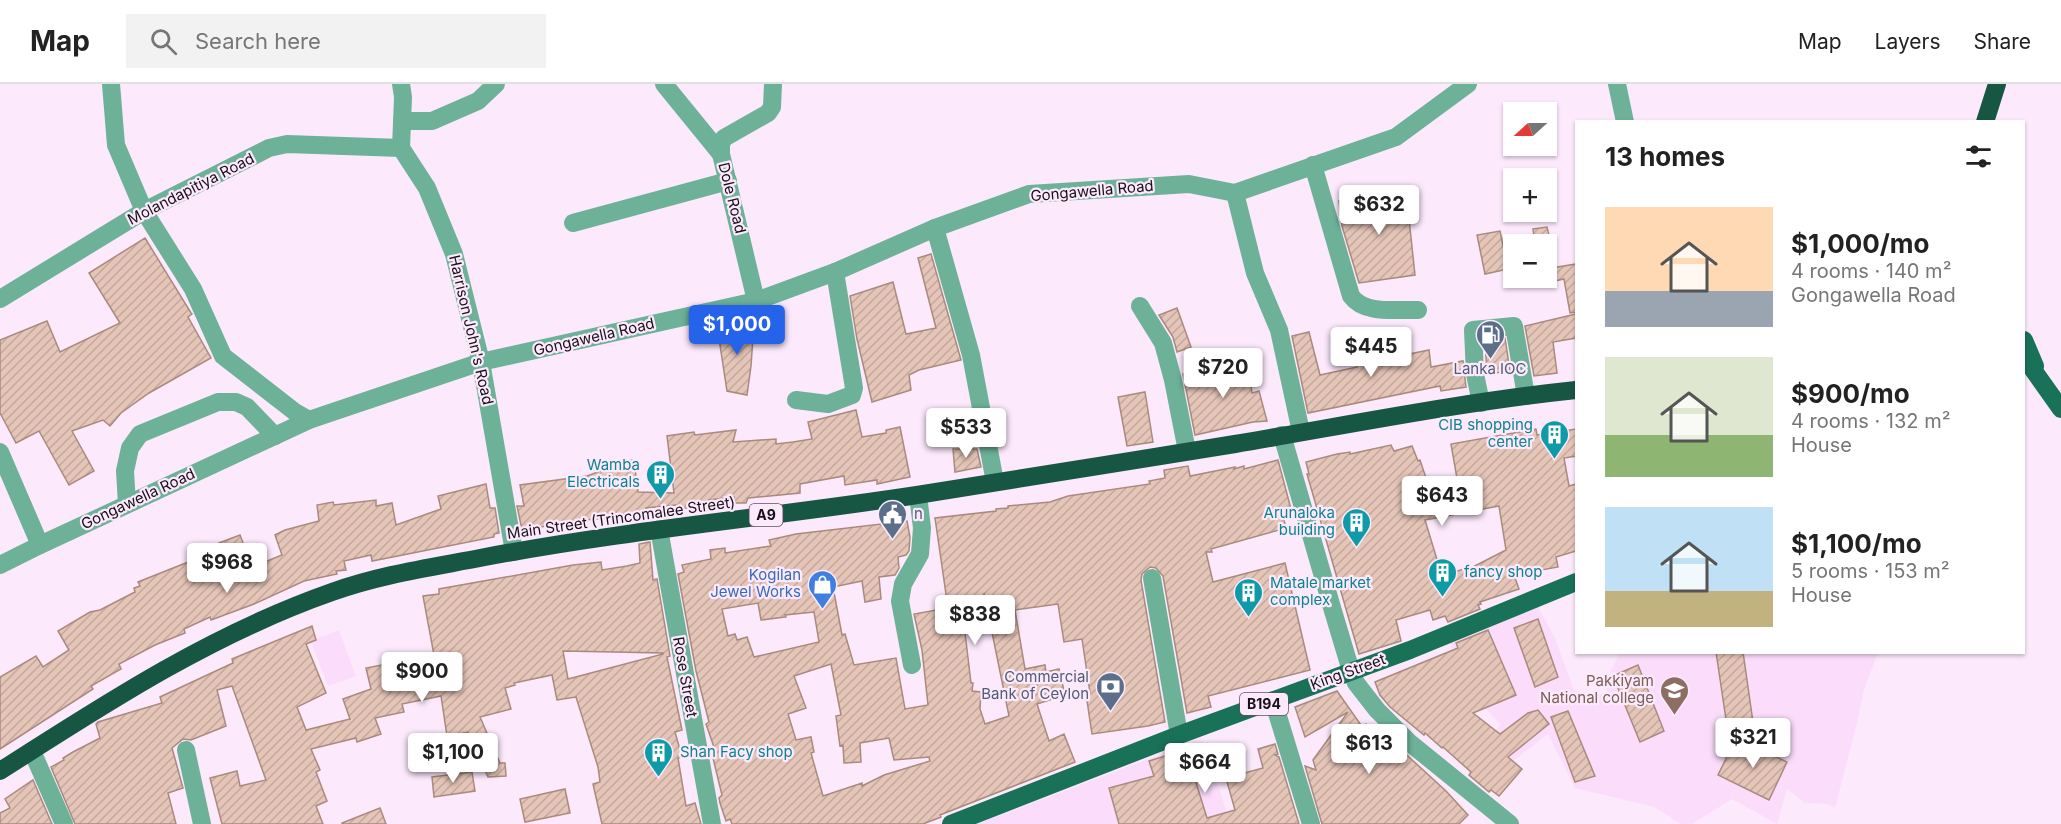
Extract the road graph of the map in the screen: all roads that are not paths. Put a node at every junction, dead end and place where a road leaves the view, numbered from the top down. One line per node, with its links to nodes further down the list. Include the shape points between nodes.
1 (111, 84): 17 (street, via 116,145)
2 (401, 84): 11 (street)
3 (496, 84): 11 (street, via 478,101 432,121)
4 (664, 84): 13 (street)
5 (772, 84): 13 (street, Dole Road, via 772,107 768,113 724,138)
6 (1468, 84): 14 (street, via 1396,137)
7 (1617, 84): 9 (street)
8 (1997, 84): 10 (highway)
9 (1625, 120)
10 (1986, 120)
11 (402, 121): 12 (street)
12 (401, 148): 17 (street, Molandapitiya Road, via 287,144 269,148); 27 (street, Harrison John's Road, via 427,188 454,254)
13 (721, 154): 15 (street, Dole Road)
14 (1313, 165): 16 (street); 24 (street, via 1356,303 1365,308)
15 (728, 181): 18 (street); 22 (street, Dole Road)
16 (1235, 193): 19 (street, Gongawella Road, via 1189,184 1029,194); 35 (street, via 1255,273 1279,330)
17 (144, 210): 21 (street, Molandapitiya Road); 34 (street, via 193,289 223,356)
18 (573, 223)
19 (935, 228): 20 (street, Gongawella Road); 40 (street, via 971,355)
20 (835, 272): 22 (street, Gongawella Road); 31 (street, via 852,395 828,404)
21 (0, 299)
22 (756, 301): 27 (street, Gongawella Road)
23 (1140, 306): 38 (street, via 1163,343)
24 (1418, 310)
25 (2025, 341): 28 (main road)
26 (2025, 358): 28 (main road)
27 (482, 362): 34 (street, Gongawella Road); 45 (street, Harrison John's Road)
28 (2043, 384): 33 (main road)
29 (1575, 390): 30 (highway, Main Street (Trincomalee Street) / A9)
30 (1526, 396): 32 (highway, Main Street (Trincomalee Street) / A9); 32 (street, via 1514,326 1473,330)
31 (796, 400)
32 (1481, 403): 35 (highway, Main Street (Trincomalee Street) / A9)
33 (2061, 409)
34 (309, 420): 37 (street, Gongawella Road)
35 (1301, 432): 36 (highway, Main Street (Trincomalee Street) / A9)
36 (1282, 435): 38 (highway, Main Street (Trincomalee Street) / A9); 50 (street)
37 (275, 436): 42 (street, Gongawella Road); 42 (street, via 247,407 236,402 218,402 140,434 130,448 125,471)
38 (1187, 451): 40 (highway, Main Street (Trincomalee Street) / A9)
39 (0, 452): 44 (street)
40 (995, 482): 41 (highway, Main Street (Trincomalee Street) / A9)
41 (918, 495): 43 (highway, Main Street (Trincomalee Street) / A9); 49 (street, via 920,554 903,584 900,601)
42 (127, 504): 44 (street, Gongawella Road)
43 (659, 529): 45 (highway, Main Street (Trincomalee Street) / A9); 58 (street, Rose Street)
44 (40, 544): 46 (street, Gongawella Road)
45 (514, 552): 54 (highway, Main Street (Trincomalee Street) / A9, via 362,583 285,609 147,678)
46 (0, 565)
47 (1152, 578): 52 (street)
48 (1575, 582): 50 (main road, King Street / B194)
49 (912, 665)
50 (1351, 671): 51 (main road, King Street / B194); 61 (street, via 1365,696 1394,728)
51 (1273, 700): 52 (main road, King Street / B194); 60 (street)
52 (1179, 735): 59 (main road, King Street / B194)
53 (186, 750): 57 (street)
54 (32, 751): 55 (highway, Main Street (Trincomalee Street) / A9); 56 (street)
55 (0, 771)
56 (64, 824)
57 (202, 824)
58 (712, 824)
59 (951, 824)
60 (1311, 824)
61 (1510, 824)

